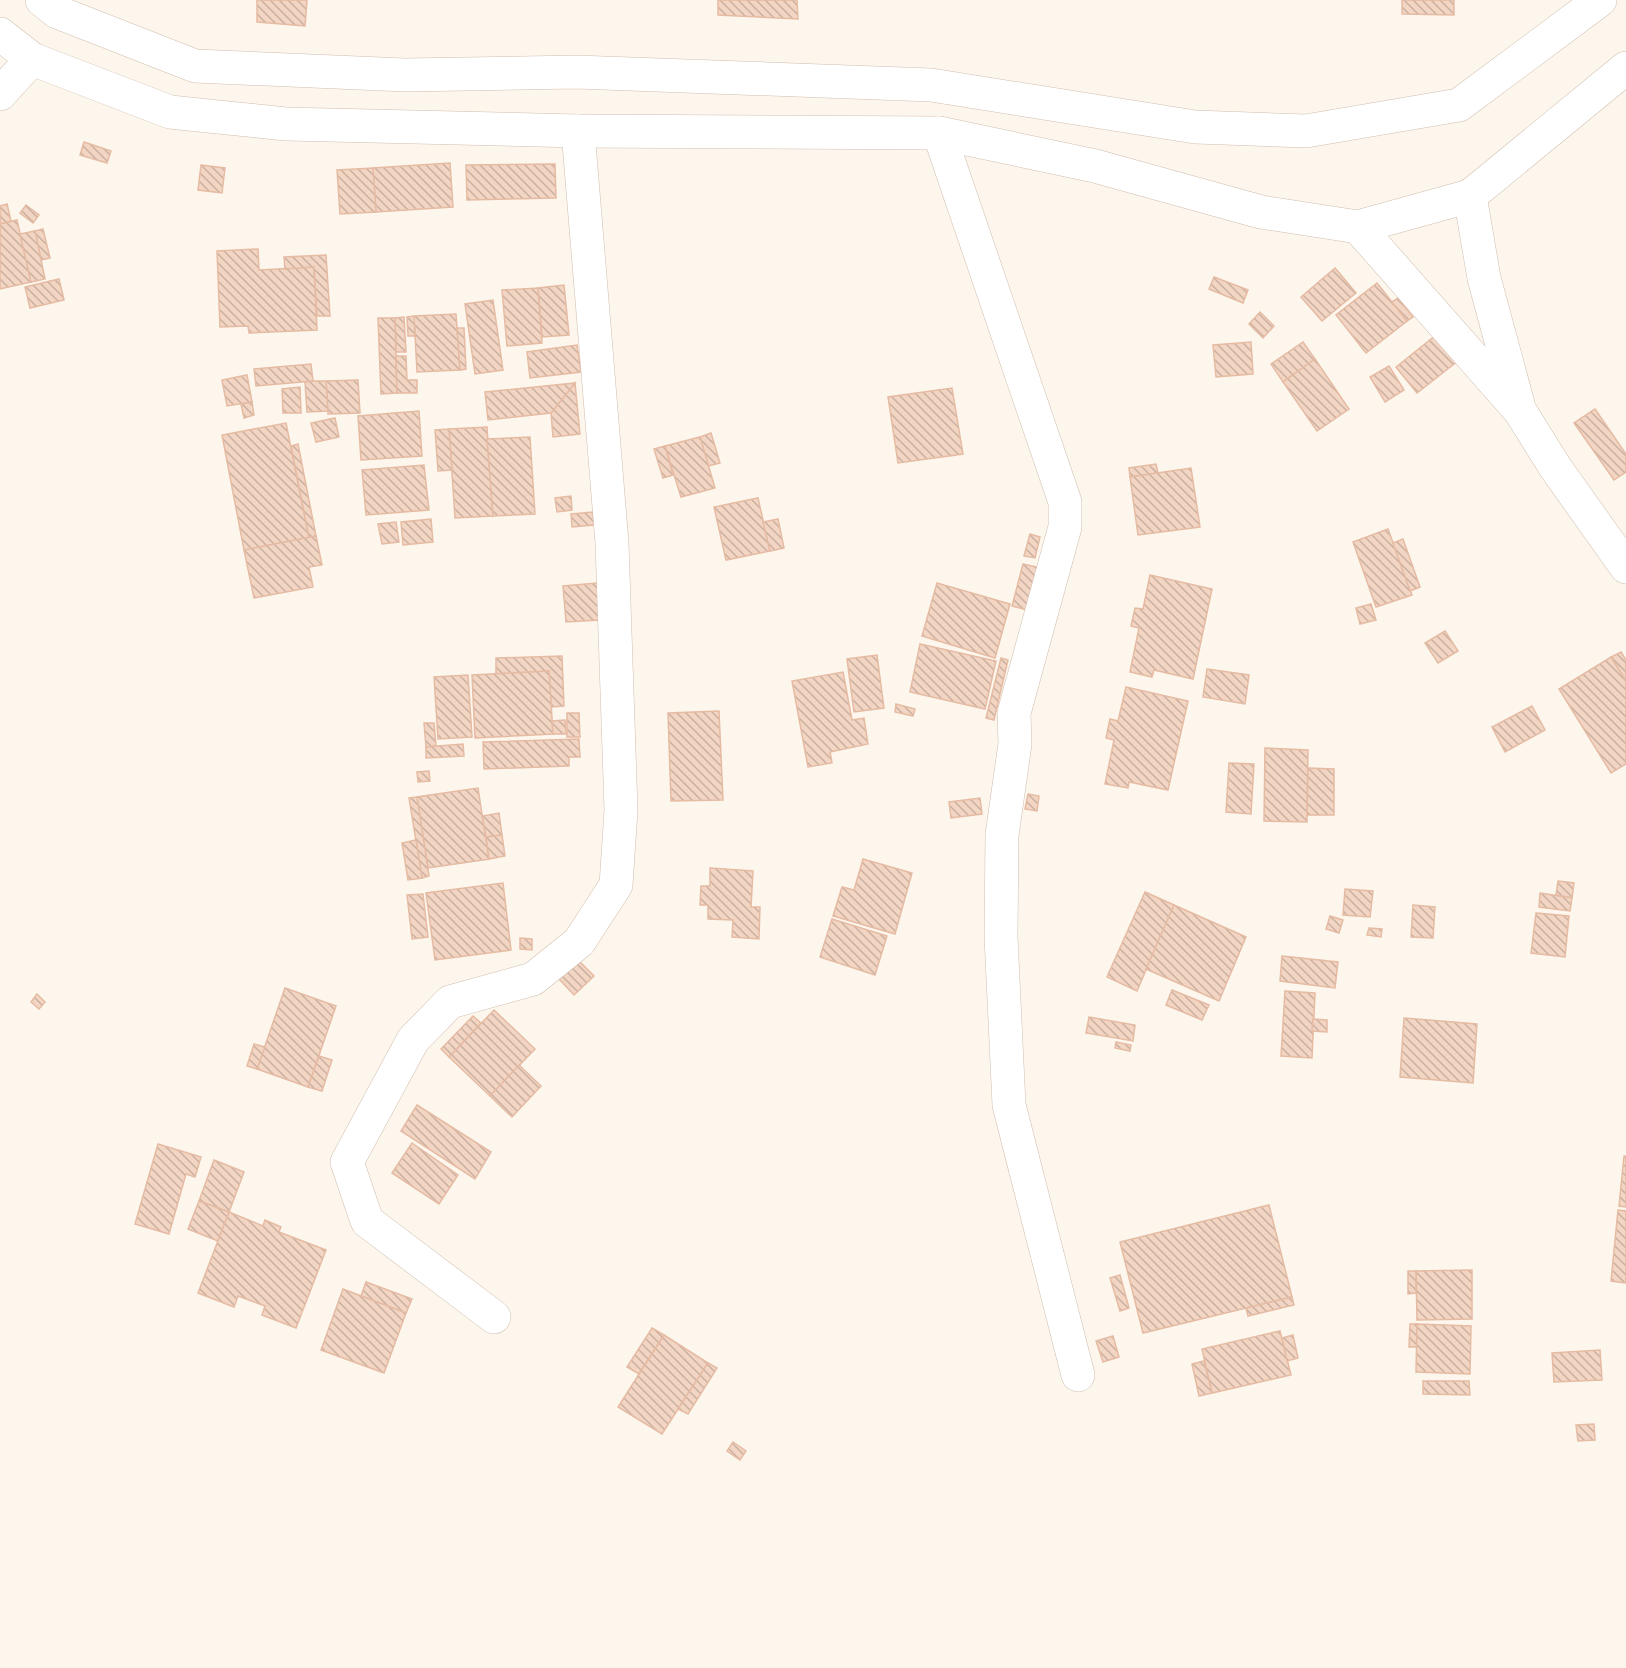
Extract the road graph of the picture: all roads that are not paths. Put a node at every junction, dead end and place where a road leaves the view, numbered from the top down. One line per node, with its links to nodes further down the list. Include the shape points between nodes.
1 (42, 0): 2 (street, via 57,12 195,66 405,75 576,72 932,85 1195,127 1306,131 1459,105)
2 (1600, 0)
3 (0, 34): 4 (street)
4 (32, 58): 6 (street); 7 (street, via 170,112 286,123)
5 (1626, 68): 9 (street)
6 (0, 94)
7 (578, 131): 8 (street); 13 (street, via 612,543 621,810 616,885 579,942 533,979 450,1002 413,1040 347,1162 367,1221)
8 (939, 133): 10 (street, via 1095,166 1261,212); 14 (street, via 1065,502 1065,527 1014,713 1015,744 1002,835 1001,937 1009,1105)
9 (1470, 196): 10 (street); 11 (street, via 1484,278)
10 (1358, 227): 11 (street)
11 (1520, 411): 12 (street)
12 (1625, 564)
13 (494, 1317)
14 (1078, 1375)

